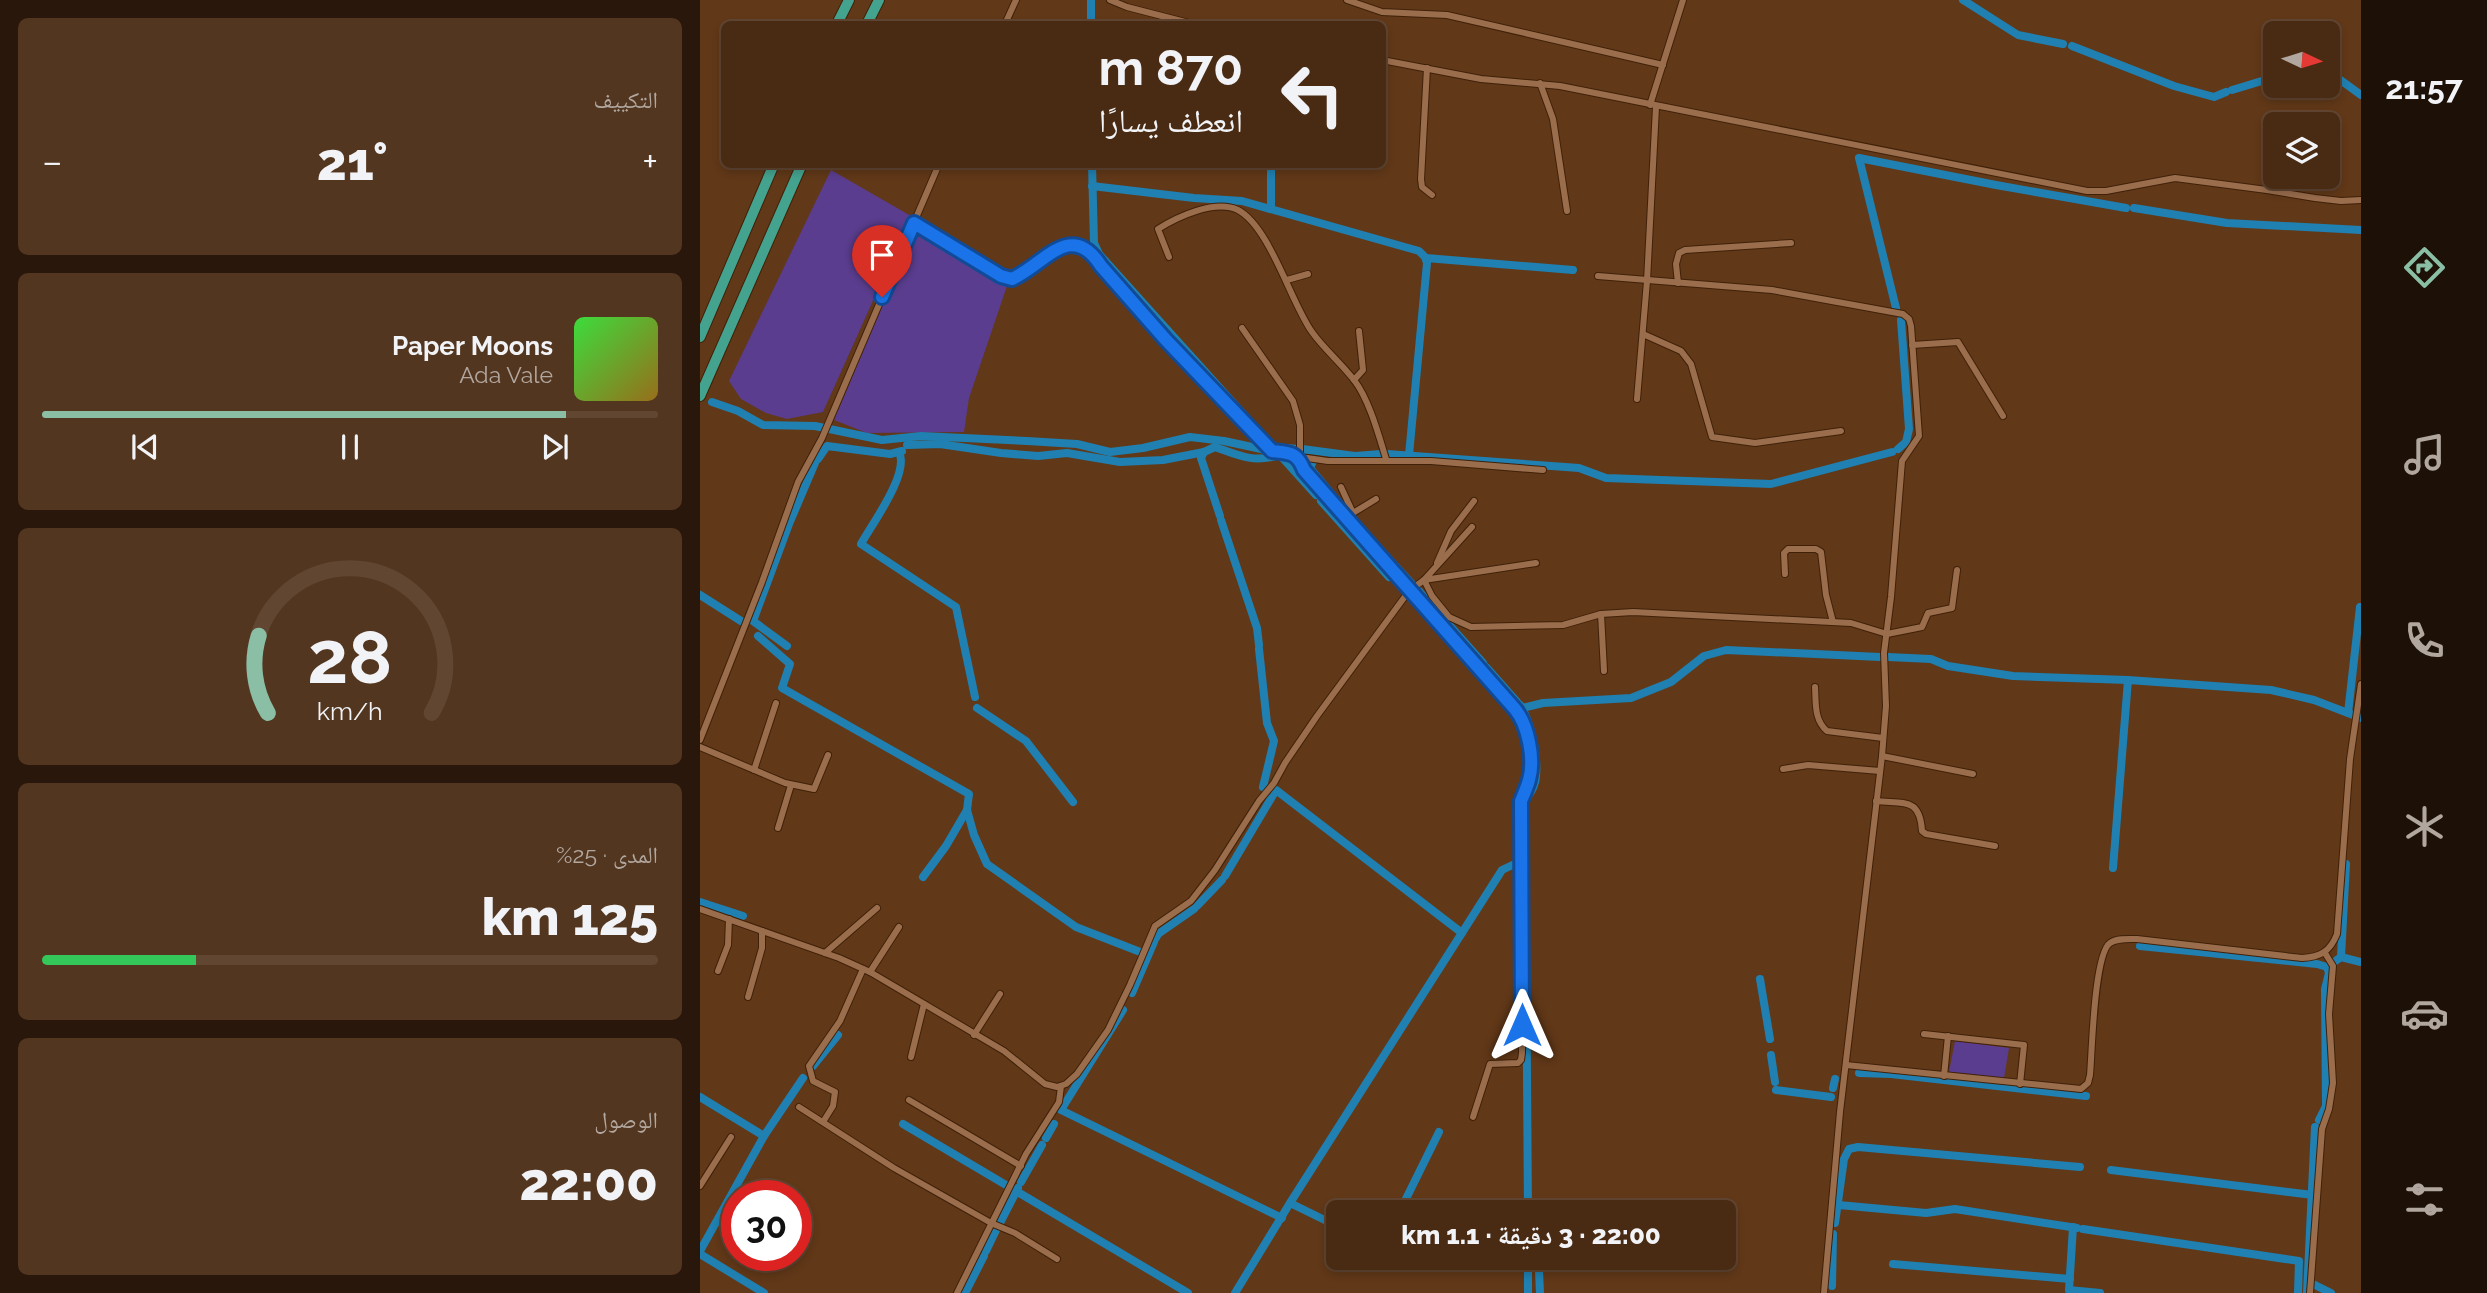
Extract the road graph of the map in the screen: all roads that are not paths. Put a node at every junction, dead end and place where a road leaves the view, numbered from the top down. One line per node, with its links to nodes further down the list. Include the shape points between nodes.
1 (849, 0): 7 (highway)
2 (879, 0): 8 (highway)
3 (1016, 0): 9 (street)
4 (1110, 0): 10 (street)
5 (1347, 0): 12 (street, via 1382,12 1447,15)
6 (1683, 0): 12 (street)
7 (838, 21)
8 (868, 21)
9 (1006, 21)
10 (1181, 21)
11 (1386, 61): 13 (street)
12 (1663, 65): 15 (street)
13 (1427, 68): 14 (street, via 1481,79); 19 (street, via 1421,179 1422,187)
14 (1540, 83): 15 (street); 21 (street, via 1553,119)
15 (1653, 106): 20 (street, via 2087,191 2175,178 2328,200); 28 (street)
16 (772, 168): 33 (highway)
17 (800, 168): 36 (highway)
18 (937, 168): 22 (street)
19 (1432, 195)
20 (2361, 200)
21 (1567, 211)
22 (914, 223): 40 (street, via 1012,279 1062,247 1084,246 1272,451); 64 (street, via 798,482)
23 (1791, 243): 29 (street, via 1685,250 1676,264)
24 (1169, 257): 27 (street, via 1158,229 1200,209 1235,208 1250,218)
25 (1308, 274): 27 (street)
26 (1598, 276): 28 (street)
27 (1287, 280): 35 (street, via 1310,330)
28 (1647, 281): 29 (street); 32 (street)
29 (1678, 283): 34 (street, via 1772,290 1903,314 1909,319)
30 (1242, 328): 40 (street, via 1293,401 1300,425)
31 (1359, 331): 35 (street, via 1363,370)
32 (1643, 334): 37 (street); 39 (street, via 1681,351 1691,363 1712,438 1755,443)
33 (700, 337)
34 (1912, 345): 38 (street, via 1958,342); 58 (street, via 1919,436 1902,461)
35 (1354, 380): 41 (street)
36 (700, 396)
37 (1637, 399)
38 (2003, 416)
39 (1841, 431)
40 (1300, 459): 42 (street)
41 (1386, 459): 42 (street, via 1307,458); 43 (street)
42 (1304, 470): 48 (street)
43 (1543, 470)
44 (1341, 487): 47 (street)
45 (1376, 499): 47 (street)
46 (1474, 501): 51 (street, via 1451,531)
47 (1353, 513): 48 (street)
48 (1348, 521): 55 (street)
49 (1472, 527): 51 (street)
50 (1536, 563): 54 (street)
51 (1435, 568): 54 (street)
52 (1957, 570): 58 (street, via 1952,608 1928,613 1922,627)
53 (1785, 574): 57 (street, via 1787,549 1816,548 1821,552)
54 (1424, 580): 55 (street); 56 (street, via 1449,617 1471,627 1563,625)
55 (1409, 591): 95 (street, via 1317,716 1215,870 1191,901 1155,926 1108,1030 1076,1074); 98 (street, via 1515,709 1526,727 1531,767 1521,801 1521,1060 1490,1064)
56 (1601, 614): 57 (street); 59 (street)
57 (1833, 622): 58 (street)
58 (1887, 634): 63 (street)
59 (1604, 671)
60 (2361, 684): 82 (street, via 2350,759 2337,934)
61 (1815, 687): 63 (street, via 1818,718 1826,731)
62 (776, 703): 69 (street)
63 (1883, 738): 67 (street)
64 (700, 740)
65 (700, 747): 69 (street)
66 (828, 755): 72 (street, via 814,789)
67 (1882, 756): 70 (street); 71 (street)
68 (1783, 769): 70 (street, via 1808,765)
69 (754, 770): 72 (street)
70 (1880, 771): 73 (street)
71 (1973, 774)
72 (791, 785): 74 (street)
73 (1876, 801): 75 (street, via 1917,808 1926,834); 92 (street)
74 (778, 828)
75 (1995, 846)
76 (877, 908): 81 (street)
77 (700, 909): 78 (street)
78 (729, 919): 80 (street); 84 (street, via 728,945)
79 (899, 928): 83 (street)
80 (762, 931): 81 (street); 86 (street, via 762,948)
81 (825, 953): 83 (street)
82 (2325, 953): 94 (street, via 2302,958 2137,939 2110,943 2099,970 2088,1083 2074,1090); 107 (street, via 2333,966 2329,1014 2333,1083 2322,1129)
83 (867, 970): 87 (street); 99 (street, via 809,1066 813,1081 835,1091 833,1106)
84 (718, 971)
85 (1000, 994): 89 (street)
86 (748, 997)
87 (924, 1004): 89 (street); 91 (street)
88 (1924, 1034): 90 (street)
89 (974, 1035): 95 (street, via 1004,1051 1045,1084)
90 (1948, 1036): 93 (street); 94 (street, via 2024,1045)
91 (911, 1057)
92 (1846, 1065): 93 (street); 106 (street)
93 (1944, 1076): 94 (street)
94 (2020, 1084)
95 (1061, 1086): 101 (street, via 1059,1102)
96 (909, 1100): 101 (street)
97 (799, 1107): 99 (street)
98 (1473, 1117)
99 (823, 1122): 103 (street)
100 (731, 1137): 102 (street)
101 (1021, 1166): 103 (street)
102 (700, 1186)
103 (991, 1223): 104 (street); 105 (street)
104 (1057, 1259)
105 (957, 1293)
106 (1824, 1293)
107 (2310, 1293)

